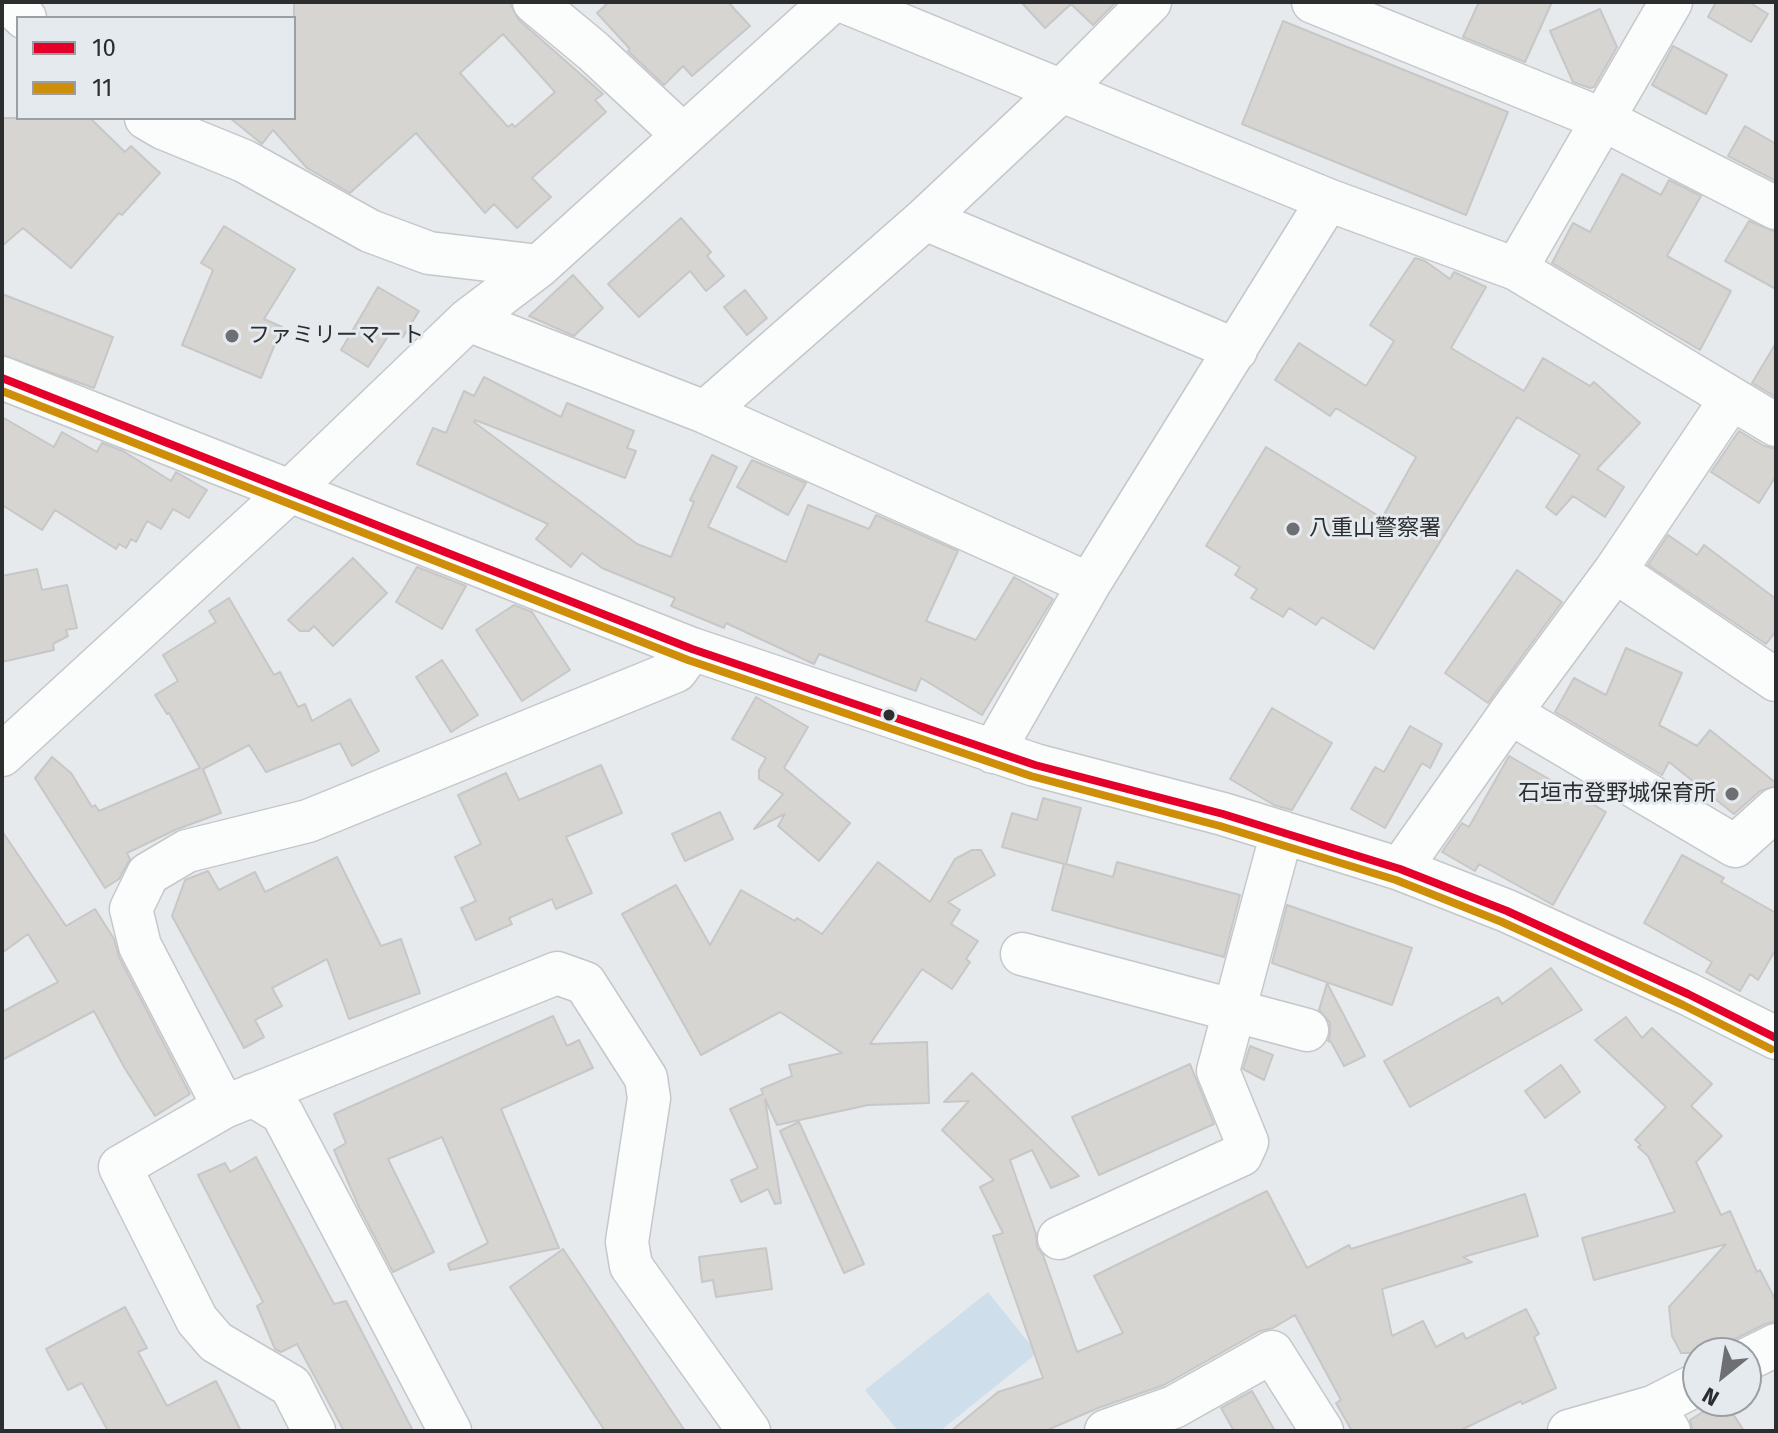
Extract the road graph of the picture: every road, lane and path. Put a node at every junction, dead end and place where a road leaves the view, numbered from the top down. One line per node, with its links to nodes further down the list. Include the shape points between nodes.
1 (8, 2): 8 (street)
2 (534, 2): 12 (street)
3 (831, 2): 12 (street)
4 (845, 2): 9 (street)
5 (1150, 2): 9 (street)
6 (1313, 2): 11 (street)
7 (1671, 2): 11 (street)
8 (23, 16)
9 (1062, 90): 13 (street); 15 (street)
10 (149, 120): 16 (street, via 244,161 370,231 429,253)
11 (1604, 120): 14 (street); 17 (street)
12 (683, 135): 16 (street)
13 (1328, 200): 17 (street); 19 (street)
14 (1776, 208)
15 (925, 219): 19 (street); 22 (street)
16 (539, 266): 18 (street)
17 (1516, 269): 21 (street)
18 (468, 320): 22 (street); 24 (street)
19 (1236, 350): 26 (street)
20 (2, 378): 24 (street)
21 (1731, 399): 23 (street); 25 (street)
22 (705, 412): 26 (street)
23 (1776, 425)
24 (291, 490): 27 (street); 31 (street)
25 (1615, 571): 28 (street); 29 (street)
26 (1089, 584): 30 (street)
27 (692, 649): 30 (street); 39 (street, via 676,671 308,821 187,851 148,874 131,909 140,946)
28 (1776, 680)
29 (1510, 713): 32 (street, via 1735,846); 34 (street)
30 (993, 752): 33 (street)
31 (2, 755)
32 (1776, 809)
33 (1282, 832): 34 (street); 36 (street)
34 (1400, 869): 38 (street, via 1507,911)
35 (1022, 954): 36 (street)
36 (1235, 1009): 37 (street); 40 (street, via 1218,1071 1247,1142 1241,1155)
37 (1307, 1030)
38 (1776, 1038)
39 (238, 1101): 43 (street, via 120,1167 197,1320 216,1342 291,1386); 44 (street, via 282,1113); 45 (street, via 557,973 585,983 646,1078 649,1098 627,1242 631,1266)
40 (1059, 1238)
41 (1682, 1399): 42 (street)
42 (1661, 1419): 48 (street)
43 (314, 1431)
44 (450, 1431)
45 (749, 1431)
46 (1106, 1431): 47 (street, via 1174,1407 1272,1352)
47 (1322, 1431)
48 (1569, 1431)

